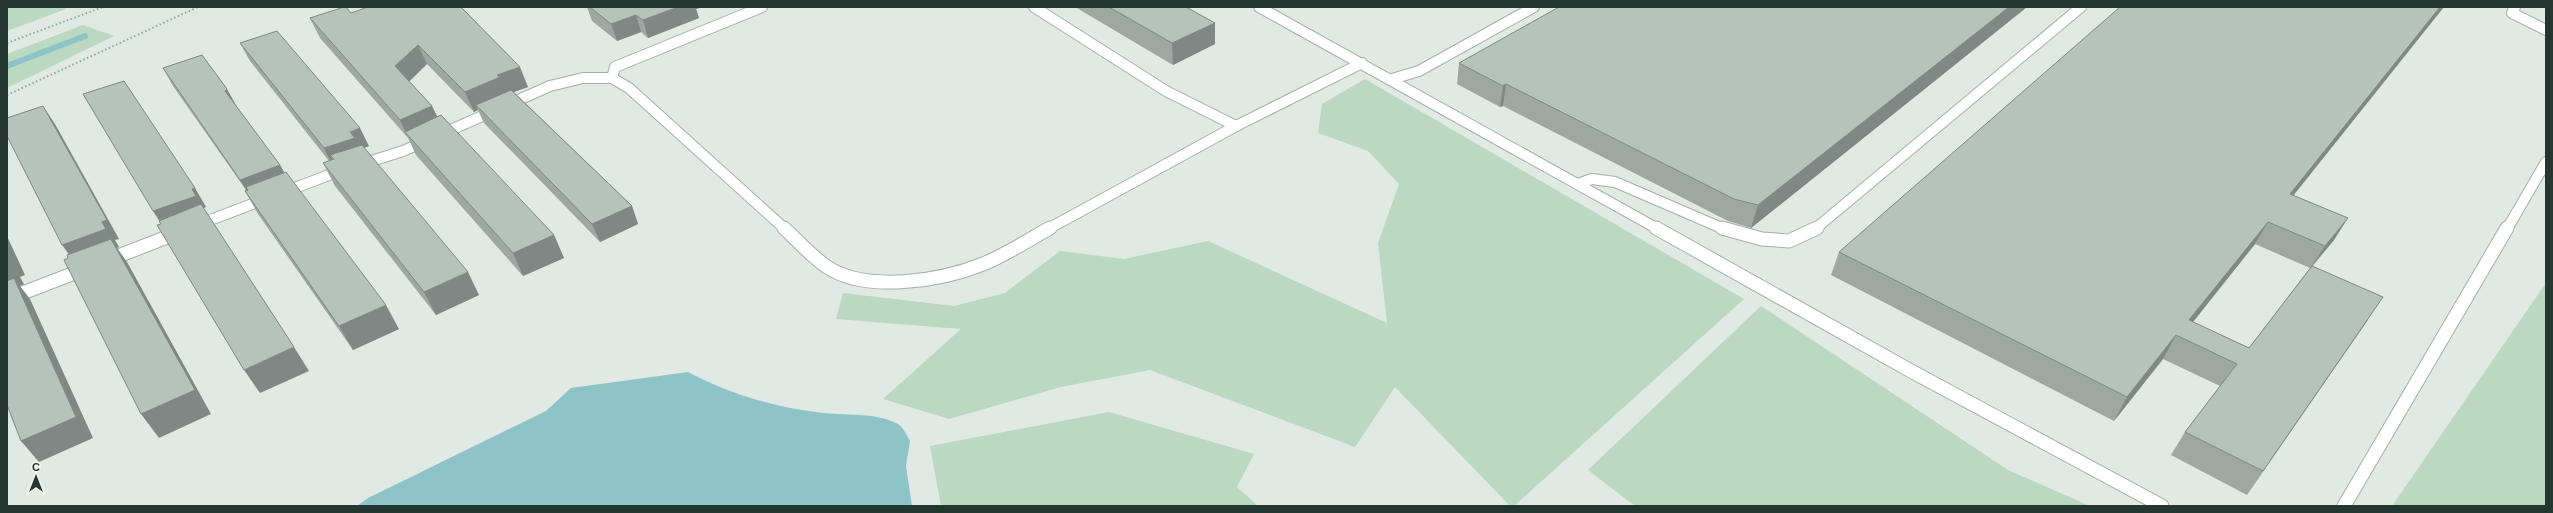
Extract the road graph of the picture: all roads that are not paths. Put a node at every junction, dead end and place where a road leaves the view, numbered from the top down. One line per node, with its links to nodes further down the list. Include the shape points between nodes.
1 (762, 7): 9 (lane, via 615,67)
2 (1034, 7): 11 (lane, via 1166,91)
3 (1259, 7): 8 (lane)
4 (1534, 7): 10 (lane, via 1419,71)
5 (2081, 7): 13 (lane, via 1815,229 1789,240 1762,239 1732,232 1615,182 1592,179)
6 (2514, 7): 7 (lane, via 2512,13)
7 (2546, 30)
8 (1362, 63): 10 (lane); 11 (lane)
9 (612, 78): 11 (lane, via 628,88 827,267 863,279 904,282 947,277 984,264); 14 (lane, via 583,78 550,86 403,151 337,172)
10 (1392, 79): 13 (lane)
11 (1236, 126)
12 (2546, 162): 16 (lane)
13 (1578, 184): 15 (lane, via 1911,371)
14 (7, 299)
15 (2162, 506)
16 (2344, 506)

